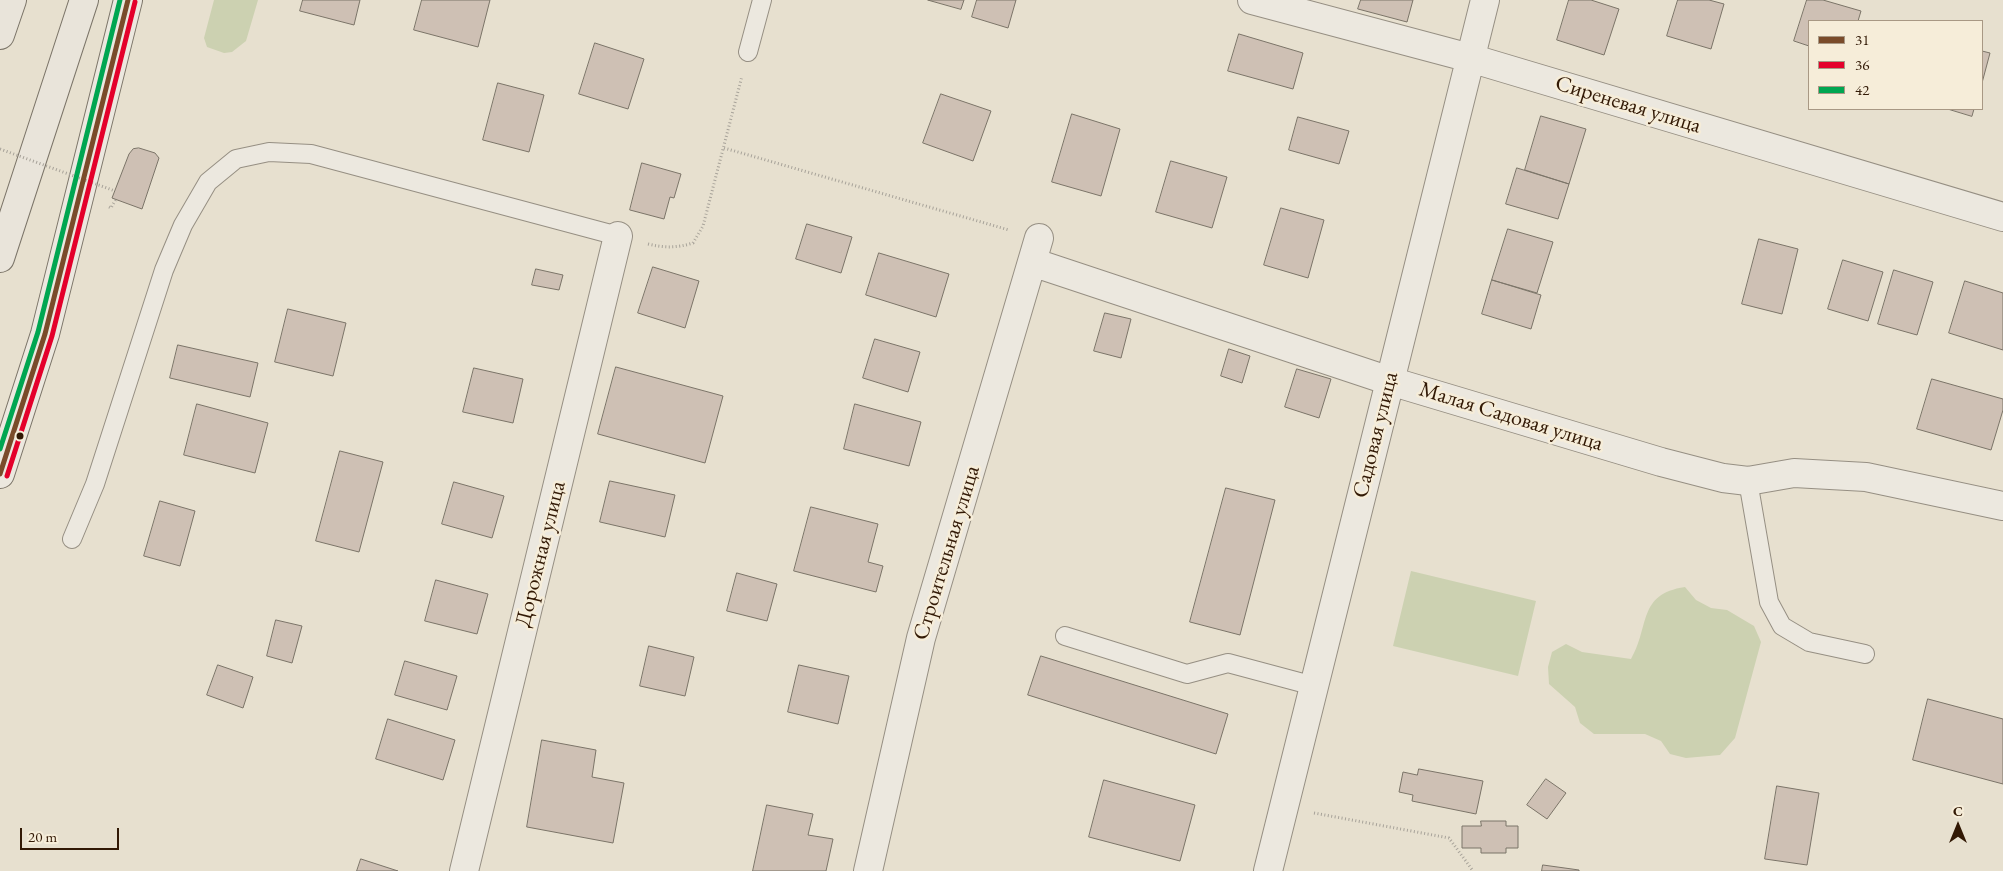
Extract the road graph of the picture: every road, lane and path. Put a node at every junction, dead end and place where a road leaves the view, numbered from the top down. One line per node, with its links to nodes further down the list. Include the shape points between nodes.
1 (12, 0): 7 (highway)
2 (84, 0): 16 (highway)
3 (128, 0): 18 (street, via 45,334)
4 (762, 0): 8 (lane)
5 (1252, 0): 9 (street, Сиреневая улица)
6 (1485, 0): 9 (street, Садовая улица)
7 (0, 36)
8 (748, 52): 10 (path)
9 (1470, 58): 13 (street, Сиреневая улица); 17 (street, Садовая улица)
10 (724, 148): 14 (path, via 703,226 693,243 662,247); 15 (path)
11 (0, 149): 12 (path, bridge)
12 (115, 191)
13 (2003, 217)
14 (618, 236): 21 (lane, via 310,154 269,152 236,159 208,182 183,225 164,270 95,484); 26 (street, Дорожная улица)
15 (1035, 250): 17 (street, Малая Садовая улица); 27 (street, Строительная улица, via 921,638)
16 (0, 258)
17 (1390, 381): 19 (street, Малая Садовая улица, via 1661,462); 24 (street, Садовая улица)
18 (0, 474)
19 (1748, 481): 20 (street, Малая Садовая улица, via 1794,473 1866,477); 23 (lane, via 1769,602 1782,626 1809,642)
20 (2003, 506)
21 (72, 539)
22 (1064, 636): 24 (lane, via 1186,674 1228,663)
23 (1865, 654)
24 (1314, 686): 25 (street, Садовая улица)
25 (1284, 807): 28 (street, Садовая улица); 29 (path, via 1449,838)
26 (464, 871)
27 (868, 871)
28 (1268, 871)
29 (1473, 871)

